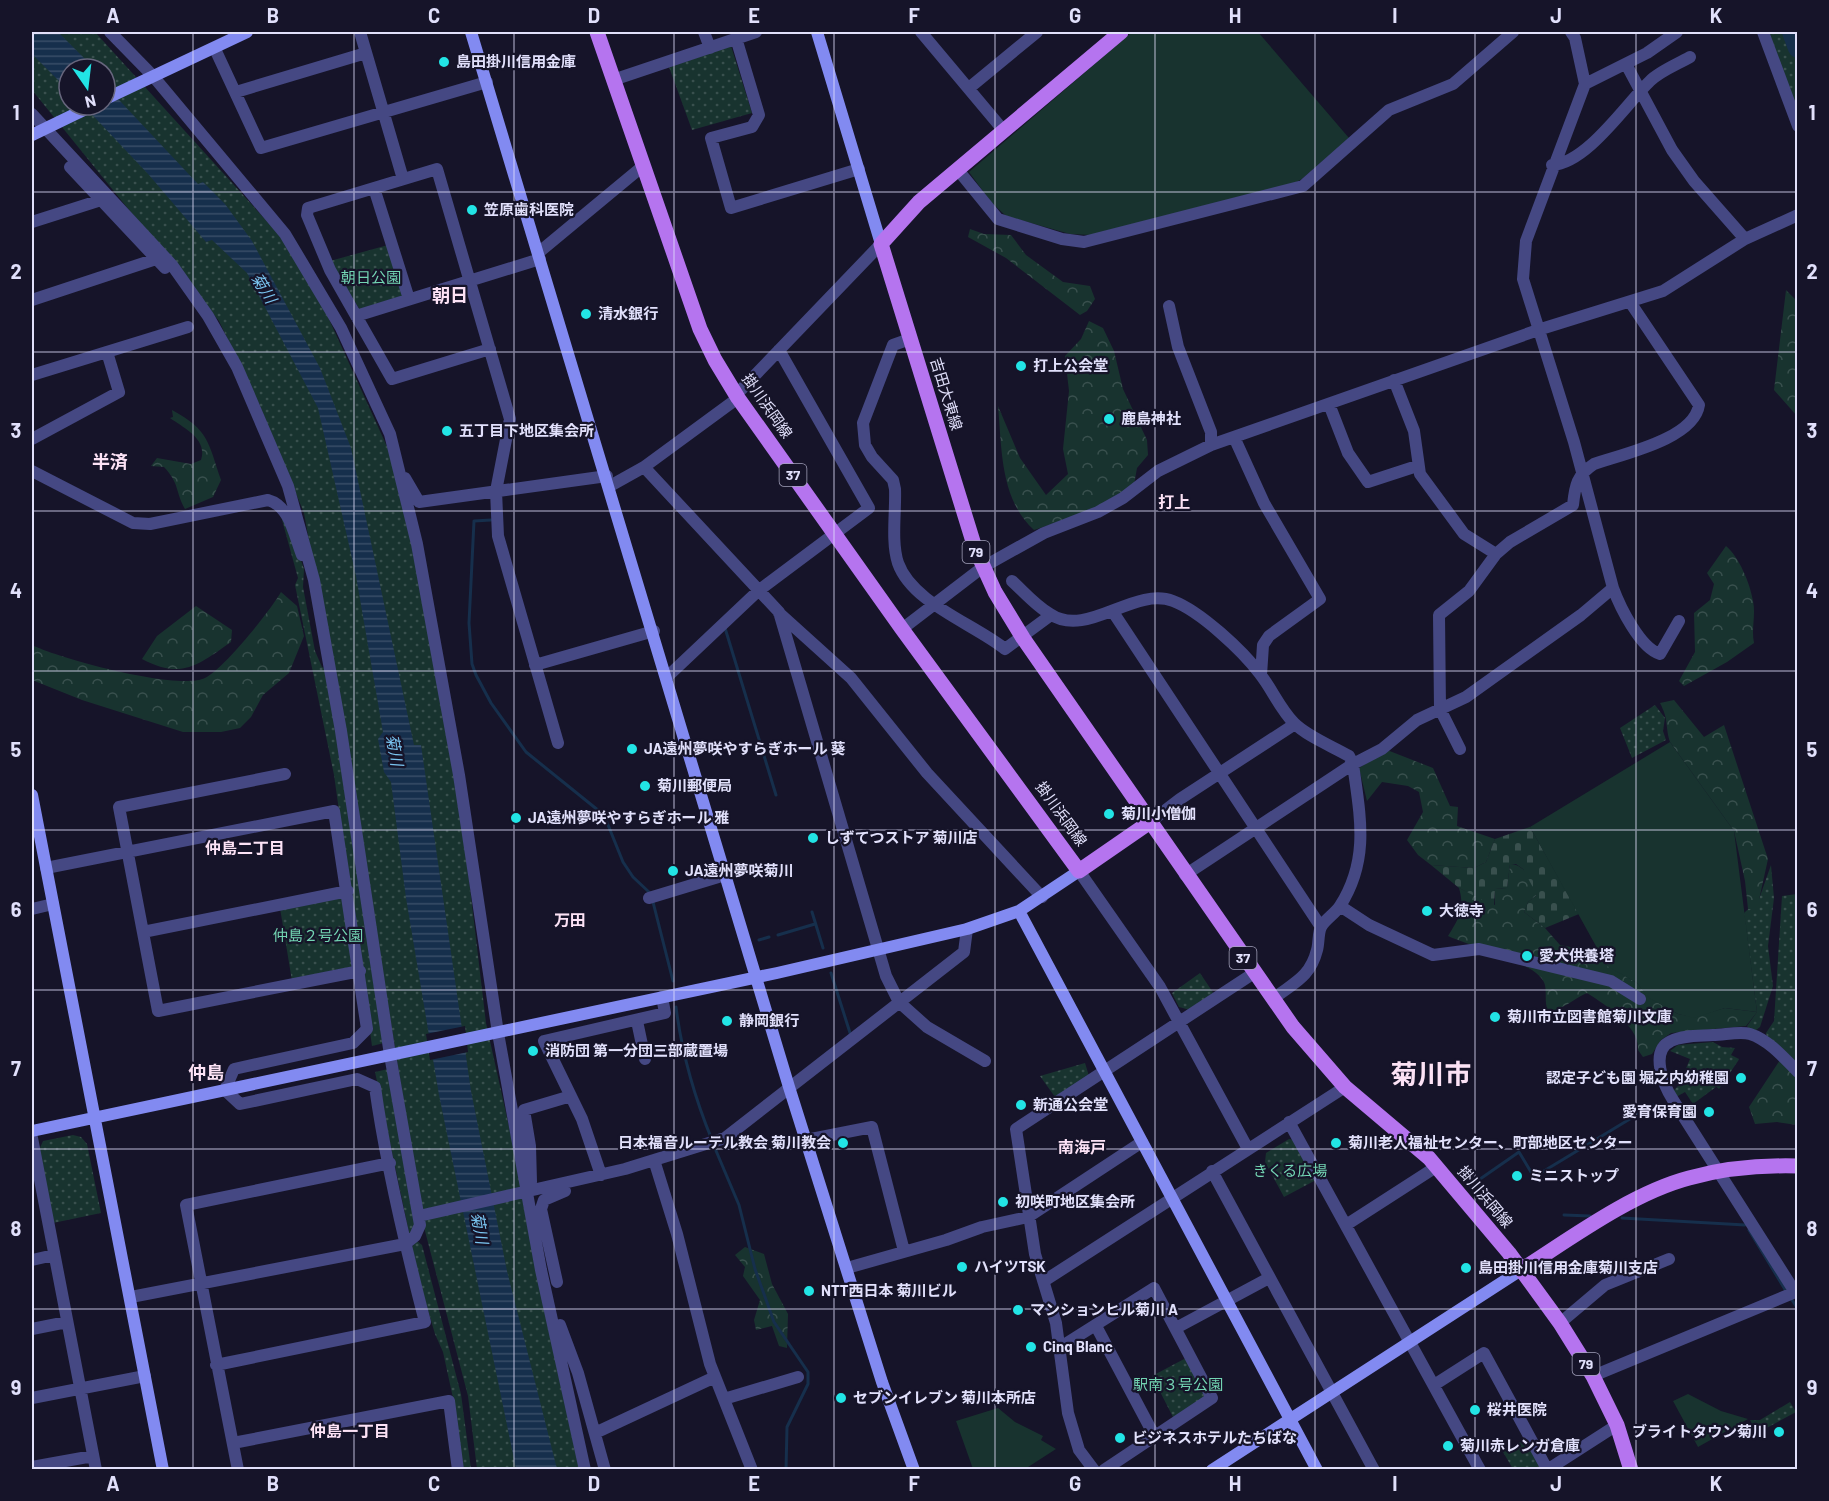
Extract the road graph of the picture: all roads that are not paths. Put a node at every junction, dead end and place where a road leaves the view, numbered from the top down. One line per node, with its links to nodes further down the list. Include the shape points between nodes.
1 (110, 32): 22 (street)
2 (247, 32): 18 (street)
3 (360, 32): 19 (street)
4 (471, 32): 24 (street)
5 (597, 32): 23 (main road, 掛川浜岡線 / 37)
6 (704, 32): 17 (street)
7 (756, 32): 16 (street)
8 (816, 32): 38 (street)
9 (921, 32): 26 (street)
10 (1037, 32): 26 (street)
11 (1121, 32): 35 (main road)
12 (1513, 32): 39 (street, via 1453,84 1389,110 1303,186 1084,242 998,219)
13 (1573, 32): 25 (street)
14 (1677, 32): 21 (street)
15 (1763, 32): 33 (street)
16 (736, 38): 17 (street); 38 (street, via 759,115 752,127 711,138 731,208)
17 (710, 48): 23 (street)
18 (215, 49): 22 (street); 27 (street)
19 (366, 53): 27 (street); 30 (street)
20 (1690, 57): 28 (street, via 1652,79)
21 (1626, 64): 25 (street); 28 (street)
22 (151, 77): 29 (street); 69 (street, via 285,234 341,328 390,434)
23 (613, 80): 37 (main road, 掛川浜岡線 / 37)
24 (487, 82): 30 (street); 47 (street)
25 (1585, 84): 36 (street)
26 (969, 88): 35 (street)
27 (236, 92): 30 (street, via 261,148)
28 (1641, 92): 36 (street, via 1585,150 1564,165); 45 (street, via 1672,150)
29 (117, 93)
30 (383, 111): 40 (street)
31 (32, 114): 34 (street)
32 (69, 117): 34 (street)
33 (1797, 126)
34 (40, 131): 42 (street); 58 (street, via 128,214 172,264)
35 (1004, 131): 39 (main road)
36 (1552, 165): 56 (street, via 1526,241 1524,279)
37 (644, 166): 47 (street); 64 (main road, 掛川浜岡線 / 37, via 700,328)
38 (859, 169): 46 (street)
39 (957, 170): 46 (main road, via 919,202)
40 (403, 179): 41 (street); 49 (street, via 437,169)
41 (374, 188): 50 (street); 54 (street, via 308,208 307,215 330,270)
42 (101, 200): 44 (street); 48 (street)
43 (1797, 215): 45 (street)
44 (32, 222)
45 (1745, 239): 52 (street, via 1663,291)
46 (881, 244): 57 (main road, 吉田大東線 / 79); 60 (street)
47 (539, 256): 49 (street); 74 (street)
48 (156, 260): 51 (street); 58 (street, via 213,337)
49 (470, 280): 50 (street); 59 (street)
50 (409, 299): 54 (street)
51 (32, 300)
52 (1630, 302): 56 (street); 73 (street, via 1699,405 1698,415 1678,433)
53 (1169, 306): 68 (street, via 1178,347 1211,432)
54 (356, 316): 59 (street, via 392,379)
55 (188, 327): 61 (street)
56 (1541, 329): 63 (street); 73 (street)
57 (910, 339): 78 (main road, 吉田大東線 / 79); 83 (street, via 890,350 863,423 865,445 893,480 898,565 914,587)
58 (226, 347): 79 (street, via 268,433 288,486)
59 (490, 349): 75 (street, via 510,419)
60 (779, 350): 64 (street); 76 (street, via 869,508)
61 (107, 352): 62 (street); 67 (street, via 119,392)
62 (32, 375)
63 (1394, 380): 65 (street); 70 (street, via 1414,431)
64 (737, 397): 71 (street); 76 (main road, 掛川浜岡線 / 37)
65 (1329, 404): 66 (street); 70 (street, via 1348,453 1368,482)
66 (1234, 437): 68 (street); 92 (street, via 1264,502 1320,599 1269,636 1263,645)
67 (32, 439)
68 (1211, 445): 78 (street, via 1158,471 1124,498 1098,512 1044,533)
69 (397, 464): 75 (street, via 419,502); 129 (street, via 417,544 459,775)
70 (1417, 466): 77 (street, via 1464,534)
71 (644, 467): 74 (street); 82 (street)
72 (32, 471): 79 (street, via 133,523 150,524 268,500 278,503)
73 (1582, 472): 77 (street, via 1575,485 1573,505 1540,522); 81 (street)
74 (609, 481): 75 (street); 89 (street)
75 (495, 491): 91 (street, via 498,536)
76 (834, 533): 82 (street); 88 (main road, 掛川浜岡線 / 37)
77 (1496, 554): 94 (street, via 1469,591 1439,615)
78 (982, 567): 83 (street); 90 (main road, 吉田大東線 / 79)
79 (314, 580): 130 (street)
80 (1012, 581): 86 (street)
81 (1613, 588): 87 (street, via 1622,610 1651,651 1660,654); 94 (street, via 1466,697)
82 (758, 591): 84 (street); 93 (street)
83 (935, 604): 88 (street); 90 (street, via 986,633 1005,649)
84 (779, 612): 111 (street, via 851,678 927,773); 119 (street)
85 (1113, 612): 86 (street, via 1086,619); 92 (street, via 1153,596 1173,601 1240,650); 99 (street)
86 (1051, 615): 90 (street)
87 (1679, 621)
88 (902, 629): 106 (main road, 掛川浜岡線 / 37)
89 (654, 631): 91 (street); 93 (street)
90 (1023, 638): 102 (main road, 吉田大東線 / 79)
91 (535, 665): 96 (street)
92 (1261, 675): 95 (street)
93 (667, 677): 107 (street)
94 (1440, 709): 97 (street); 98 (street)
95 (1295, 724): 98 (street, via 1349,756); 99 (street)
96 (558, 743)
97 (1460, 749)
98 (1353, 764): 103 (street); 113 (street, via 1362,829 1361,855)
99 (1220, 772): 102 (street); 103 (street)
100 (285, 774): 104 (street, via 119,807)
101 (32, 795): 105 (street)
102 (1150, 822): 106 (main road, 掛川浜岡線); 108 (main road, 掛川浜岡線 / 37)
103 (1257, 829): 108 (street); 116 (street)
104 (127, 852): 105 (street); 109 (street, via 334,811); 118 (street)
105 (46, 867): 112 (street)
106 (1079, 871): 111 (street); 128 (street, via 1160,987)
107 (726, 875): 110 (street); 122 (street)
108 (1185, 875): 121 (main road, 掛川浜岡線 / 37)
109 (348, 891): 118 (street); 120 (street)
110 (652, 897)
111 (1042, 897): 115 (street)
112 (53, 904): 114 (street); 139 (street)
113 (1340, 906): 116 (street); 125 (street, via 1369,925 1433,955 1479,949 1611,981)
114 (32, 909)
115 (1019, 911): 117 (street); 133 (street)
116 (1321, 927): 124 (street, via 1317,952 1305,974 1296,985)
117 (967, 929): 119 (street); 126 (street, via 964,952)
118 (143, 932): 120 (street, via 158,1011)
119 (878, 949): 122 (street); 126 (street)
120 (360, 971): 137 (street, via 367,1029 363,1036 353,1043 234,1069)
121 (1254, 973): 124 (main road, 掛川浜岡線 / 37); 128 (street)
122 (756, 976): 123 (street); 135 (street)
123 (666, 996): 127 (street, via 665,1013); 129 (street)
124 (1273, 999): 136 (main road, 掛川浜岡線 / 37)
125 (1640, 999)
126 (899, 1002): 132 (street, via 927,1027); 135 (street)
127 (637, 1021): 131 (street); 138 (street, via 544,1041)
128 (1179, 1022): 133 (street); 145 (street)
129 (496, 1033): 130 (street); 155 (street)
130 (392, 1055): 137 (street); 157 (street)
131 (645, 1059)
132 (985, 1061)
133 (1104, 1071): 144 (street); 158 (street, via 1016,1129)
134 (1797, 1072): 152 (street, via 1790,1061 1751,1034 1692,1036 1665,1046 1660,1069 1663,1083)
135 (789, 1087): 143 (street); 146 (street, via 725,1138)
136 (1345, 1087): 140 (street); 149 (main road, 掛川浜岡線 / 37)
137 (225, 1090): 139 (street); 147 (street, via 240,1104 357,1079 375,1087)
138 (571, 1096): 153 (street); 155 (street, via 524,1110 530,1146)
139 (94, 1118): 141 (street); 173 (street)
140 (1289, 1122): 145 (street); 159 (street)
141 (32, 1131)
142 (32, 1138): 154 (street)
143 (806, 1140): 161 (street, via 872,1126); 165 (street)
144 (1142, 1142): 156 (street); 158 (street)
145 (1248, 1149): 151 (street)
146 (654, 1160): 150 (street); 185 (street, via 678,1234)
147 (390, 1163): 160 (street); 170 (street, via 186,1205)
148 (1797, 1166): 152 (main road, via 1761,1165)
149 (1436, 1167): 159 (street); 166 (main road, 掛川浜岡線 / 37)
150 (625, 1169): 153 (street); 169 (street, via 544,1200 540,1209)
151 (1212, 1171): 156 (street); 167 (street)
152 (1718, 1172): 166 (main road, via 1688,1178 1633,1201); 172 (street)
153 (601, 1175): 155 (street)
154 (36, 1187): 162 (street)
155 (527, 1193): 157 (street); 171 (street)
156 (1172, 1200): 168 (street); 174 (street)
157 (422, 1216): 160 (street, via 415,1236)
158 (1028, 1217): 161 (street); 168 (street)
159 (1346, 1225): 180 (street)
160 (405, 1244): 170 (street); 182 (street, via 426,1322)
161 (904, 1251): 165 (street)
162 (54, 1255): 164 (street); 175 (street)
163 (1669, 1259): 176 (street, via 1605,1285)
164 (32, 1260)
165 (846, 1268): 208 (street)
166 (1521, 1270): 176 (main road, 79); 180 (street)
167 (1269, 1278): 174 (street); 189 (street)
168 (1044, 1281): 181 (street)
169 (557, 1282)
170 (200, 1283): 173 (street); 182 (street)
171 (544, 1285): 194 (street, via 578,1373); 205 (street)
172 (1792, 1293): 184 (street)
173 (130, 1297): 183 (street)
174 (1227, 1301): 179 (street); 192 (street)
175 (67, 1322): 178 (street); 188 (street)
176 (1560, 1323): 184 (main road, 79)
177 (1096, 1326): 179 (street, via 1154,1288); 181 (street); 195 (street)
178 (32, 1329)
179 (1176, 1329): 195 (street, via 1212,1398)
180 (1409, 1341): 187 (street); 189 (street)
181 (1059, 1348): 209 (street, via 1076,1443)
182 (216, 1365): 196 (street)
183 (146, 1376): 188 (street); 202 (street)
184 (1593, 1376): 193 (main road, 79)
185 (715, 1377): 191 (street); 194 (street)
186 (798, 1377): 191 (street)
187 (1434, 1385): 200 (street, via 1484,1353); 213 (street)
188 (80, 1389): 190 (street); 197 (street)
189 (1332, 1392): 192 (street); 212 (street)
190 (32, 1398)
191 (724, 1399): 207 (street)
192 (1290, 1419): 199 (street); 211 (street)
193 (1617, 1425): 200 (street); 214 (main road, 79)
194 (594, 1433): 206 (street)
195 (1155, 1437): 210 (street)
196 (233, 1443): 203 (street); 204 (street, via 449,1401)
197 (93, 1455): 198 (street); 201 (street)
198 (32, 1467)
199 (1218, 1468)
200 (1547, 1469)
201 (96, 1470)
202 (163, 1470)
203 (238, 1470)
204 (459, 1470)
205 (585, 1470)
206 (605, 1470)
207 (752, 1470)
208 (914, 1470)
209 (1094, 1470)
210 (1104, 1470)
211 (1317, 1470)
212 (1374, 1470)
213 (1480, 1470)
214 (1631, 1470)

